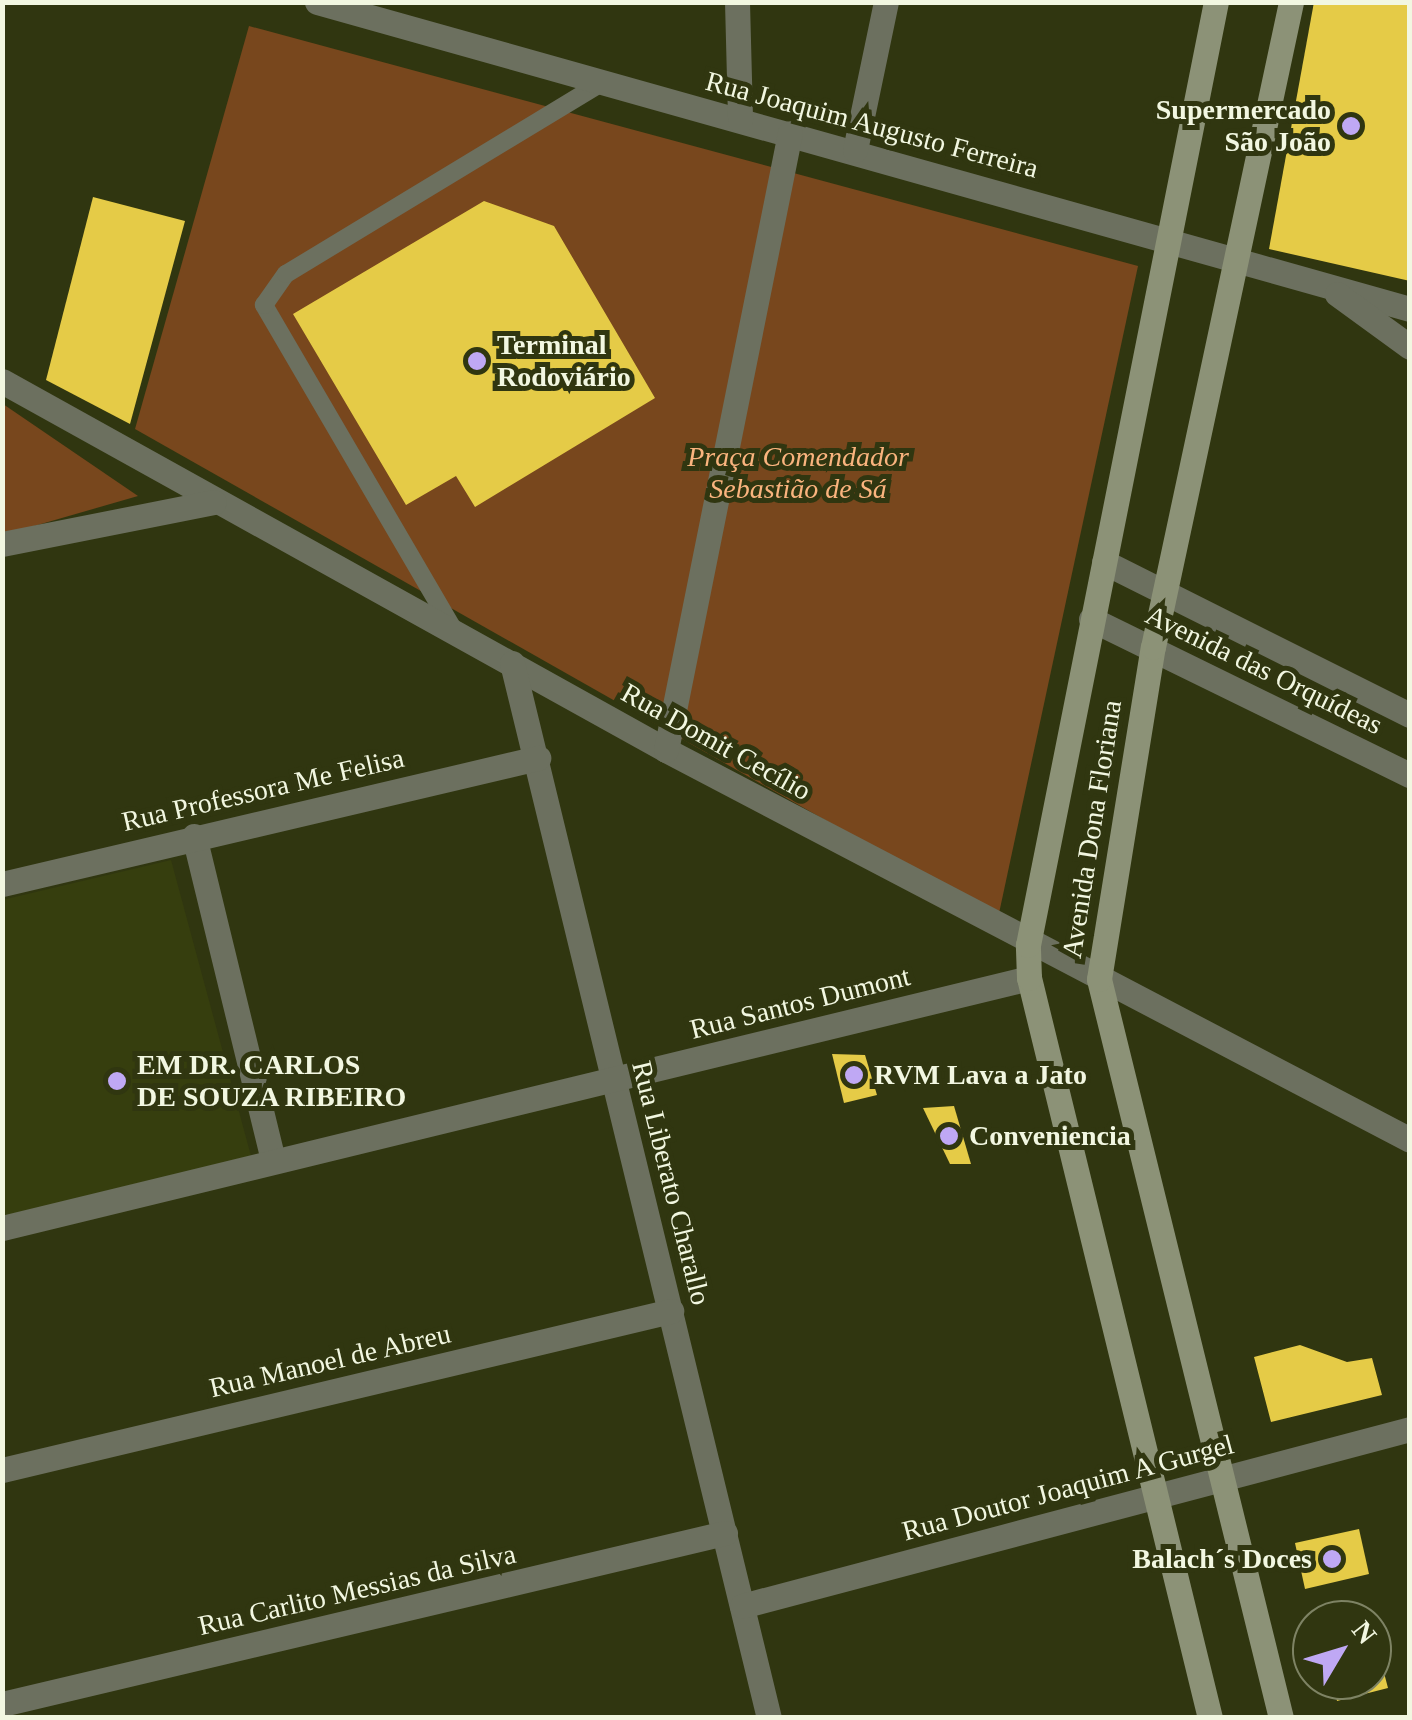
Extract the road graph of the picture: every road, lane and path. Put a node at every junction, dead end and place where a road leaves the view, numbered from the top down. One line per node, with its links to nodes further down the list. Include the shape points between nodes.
1 (317, 2): 6 (street, Rua Joaquim Augusto Ferreira)
2 (738, 2): 7 (street)
3 (886, 2): 9 (street)
4 (1216, 2): 10 (main road, Avenida Dona Floriana)
5 (1291, 2): 11 (main road, Avenida Dona Floriana)
6 (603, 82): 7 (street, Rua Joaquim Augusto Ferreira); 21 (lane, via 286,274 264,306)
7 (740, 120): 8 (street, Rua Joaquim Augusto Ferreira)
8 (790, 133): 9 (street, Rua Joaquim Augusto Ferreira); 25 (street)
9 (856, 150): 10 (street, Rua Joaquim Augusto Ferreira)
10 (1168, 238): 11 (street, Rua Joaquim Augusto Ferreira); 18 (main road, Avenida Dona Floriana)
11 (1238, 258): 12 (street, Rua Joaquim Augusto Ferreira); 19 (main road, Avenida Dona Floriana)
12 (1334, 291): 13 (street, Rua Joaquim Augusto Ferreira); 14 (street)
13 (1410, 309)
14 (1410, 347)
15 (2, 381): 16 (street, Rua Domit Cecílio)
16 (214, 502): 17 (street); 21 (street, Rua Domit Cecílio)
17 (2, 544)
18 (1104, 562): 19 (street, Avenida das Orquídeas); 20 (main road, Avenida Dona Floriana)
19 (1167, 592): 22 (main road, Avenida Dona Floriana); 24 (street, Avenida das Orquídeas)
20 (1092, 619): 22 (street, Avenida das Orquídeas); 30 (main road, Avenida Dona Floriana)
21 (456, 632): 23 (street, Rua Domit Cecílio)
22 (1153, 647): 27 (street, Avenida das Orquídeas); 32 (main road, Avenida Dona Floriana)
23 (512, 663): 25 (street, Rua Domit Cecílio); 26 (street, Rua Liberato Charallo)
24 (1410, 715)
25 (666, 750): 30 (street, Rua Domit Cecílio)
26 (538, 758): 28 (street, Rua Professora Me Felisa); 33 (street, Rua Liberato Charallo)
27 (1410, 775)
28 (194, 836): 29 (street, Rua Professora Me Felisa); 35 (street)
29 (2, 884)
30 (1028, 945): 31 (main road, Avenida Dona Floriana); 32 (street, Rua Domit Cecílio)
31 (1029, 978): 33 (street, Rua Santos Dumont); 41 (main road, Avenida Dona Floriana)
32 (1098, 979): 34 (street, Rua Domit Cecílio); 40 (main road, Avenida Dona Floriana)
33 (615, 1078): 35 (street, Rua Santos Dumont); 37 (street, Rua Liberato Charallo)
34 (1410, 1140)
35 (273, 1161): 36 (street, Rua Santos Dumont)
36 (2, 1228)
37 (671, 1311): 39 (street, Rua Manoel de Abreu); 42 (street, Rua Liberato Charallo)
38 (1410, 1430): 40 (street, Rua Doutor Joaquim A Gurgel)
39 (2, 1470)
40 (1221, 1477): 41 (street, Rua Doutor Joaquim A Gurgel); 47 (main road, Avenida Dona Floriana)
41 (1154, 1495): 43 (street, Rua Doutor Joaquim A Gurgel); 46 (main road, Avenida Dona Floriana)
42 (725, 1534): 43 (street, Rua Liberato Charallo); 44 (street, Rua Carlito Messias da Silva)
43 (742, 1606): 45 (street, Rua Liberato Charallo)
44 (2, 1704)
45 (770, 1718)
46 (1210, 1718)
47 (1280, 1718)

